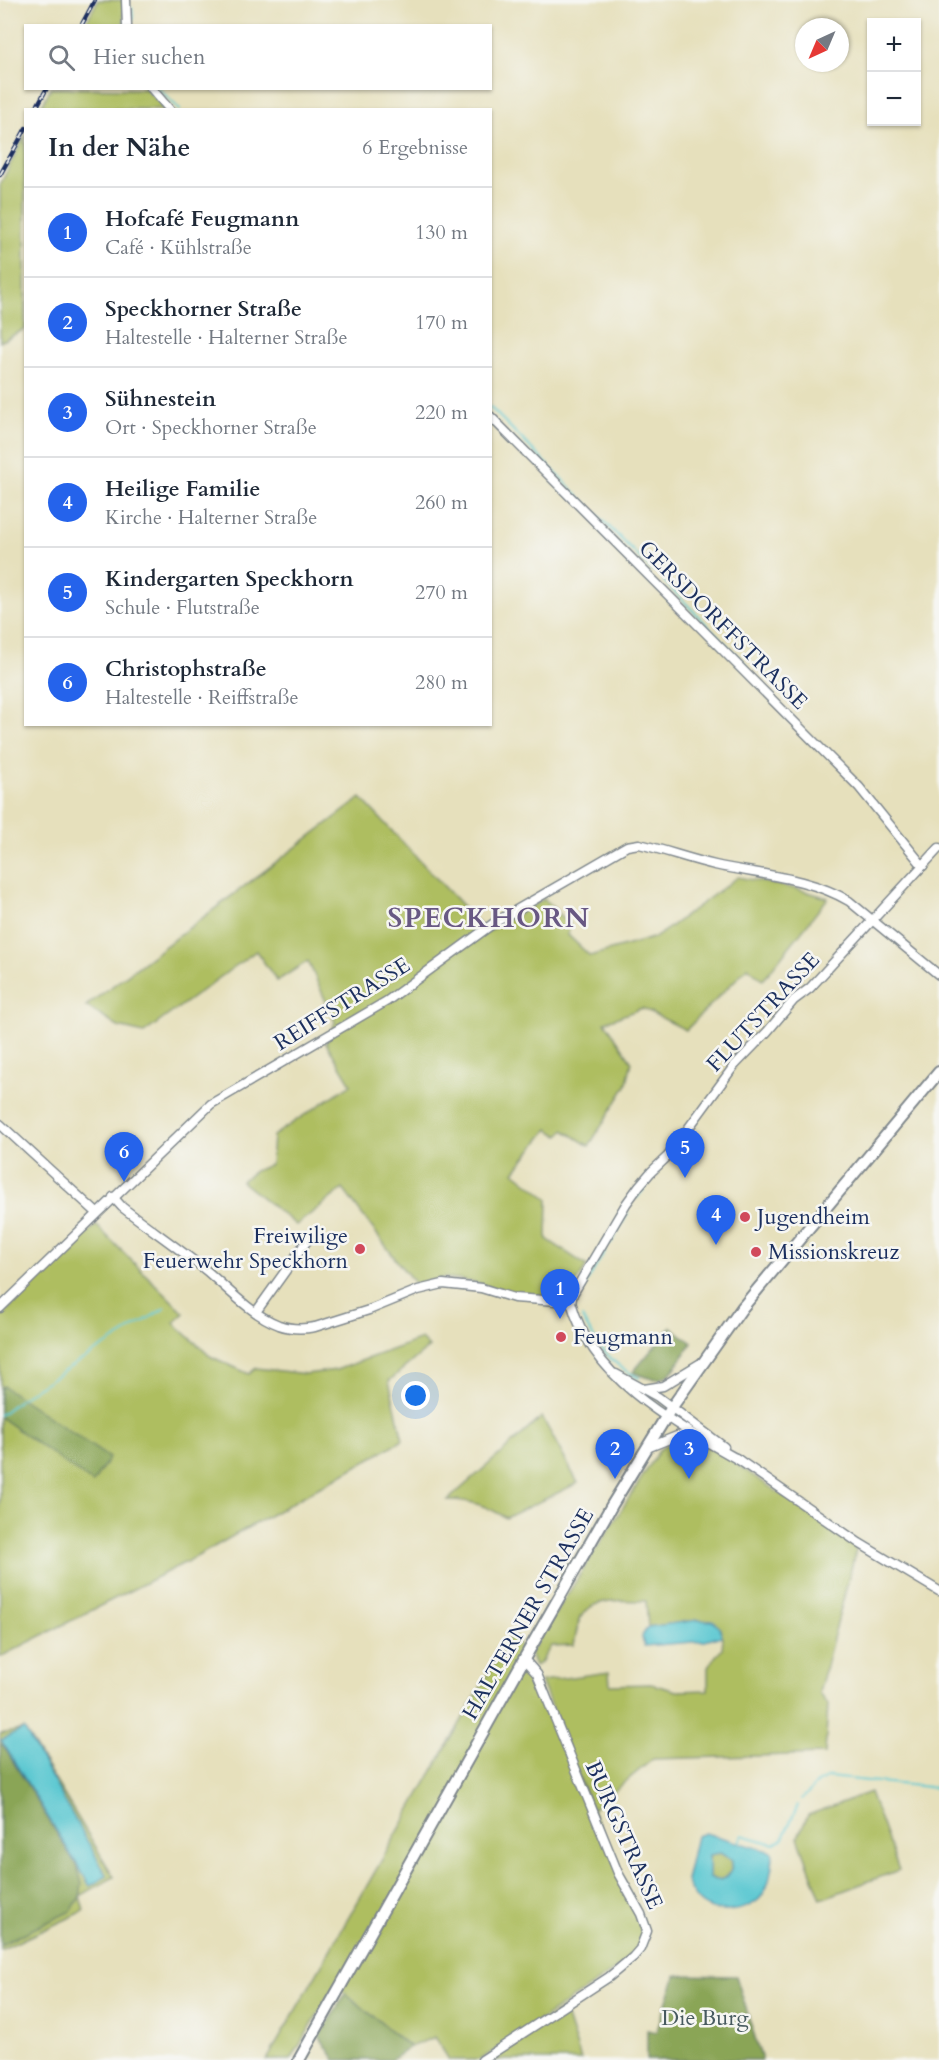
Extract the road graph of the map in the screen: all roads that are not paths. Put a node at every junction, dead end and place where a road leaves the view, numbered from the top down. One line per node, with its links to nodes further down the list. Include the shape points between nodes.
1 (126, 0): 2 (street)
2 (127, 24)
3 (152, 90): 4 (street)
4 (168, 108)
5 (492, 418): 7 (street, GERSDORFFSTRASSE, via 859,787)
6 (939, 848): 7 (street, FLUTSTRASSE)
7 (923, 866): 8 (street, FLUTSTRASSE)
8 (873, 920): 9 (street, REIFFSTRASSE); 12 (street, REIFFSTRASSE, via 849,901 817,885 639,844 627,846 494,923 387,1001 211,1104); 15 (street, FLUTSTRASSE, via 734,1066 668,1156 626,1204)
9 (939, 975)
10 (939, 1072): 18 (main road, HALTERNER STRASSE, via 785,1255)
11 (0, 1124): 13 (street)
12 (113, 1197): 13 (street, REIFFSTRASSE); 17 (street)
13 (97, 1213): 16 (street, REIFFSTRASSE)
14 (309, 1238): 17 (street)
15 (571, 1302): 17 (street, via 514,1298 481,1287 443,1284 315,1328 281,1326); 19 (street, via 586,1337)
16 (0, 1308)
17 (256, 1312)
18 (701, 1363): 20 (street, via 663,1386); 21 (main road, HALTERNER STRASSE)
19 (613, 1372): 20 (street); 22 (street)
20 (644, 1389): 21 (street)
21 (672, 1407): 22 (main road, HALTERNER STRASSE); 25 (street)
22 (665, 1418): 23 (street); 24 (main road, HALTERNER STRASSE)
23 (692, 1434): 24 (street); 25 (street)
24 (647, 1448): 27 (main road, HALTERNER STRASSE)
25 (739, 1460): 26 (street, via 859,1543)
26 (939, 1591)
27 (524, 1659): 28 (main road, HALTERNER STRASSE); 29 (street, BURGSTRASSE, via 537,1674 618,1873 647,1931 640,1948 615,1972)
28 (299, 2060)
29 (482, 2060)

